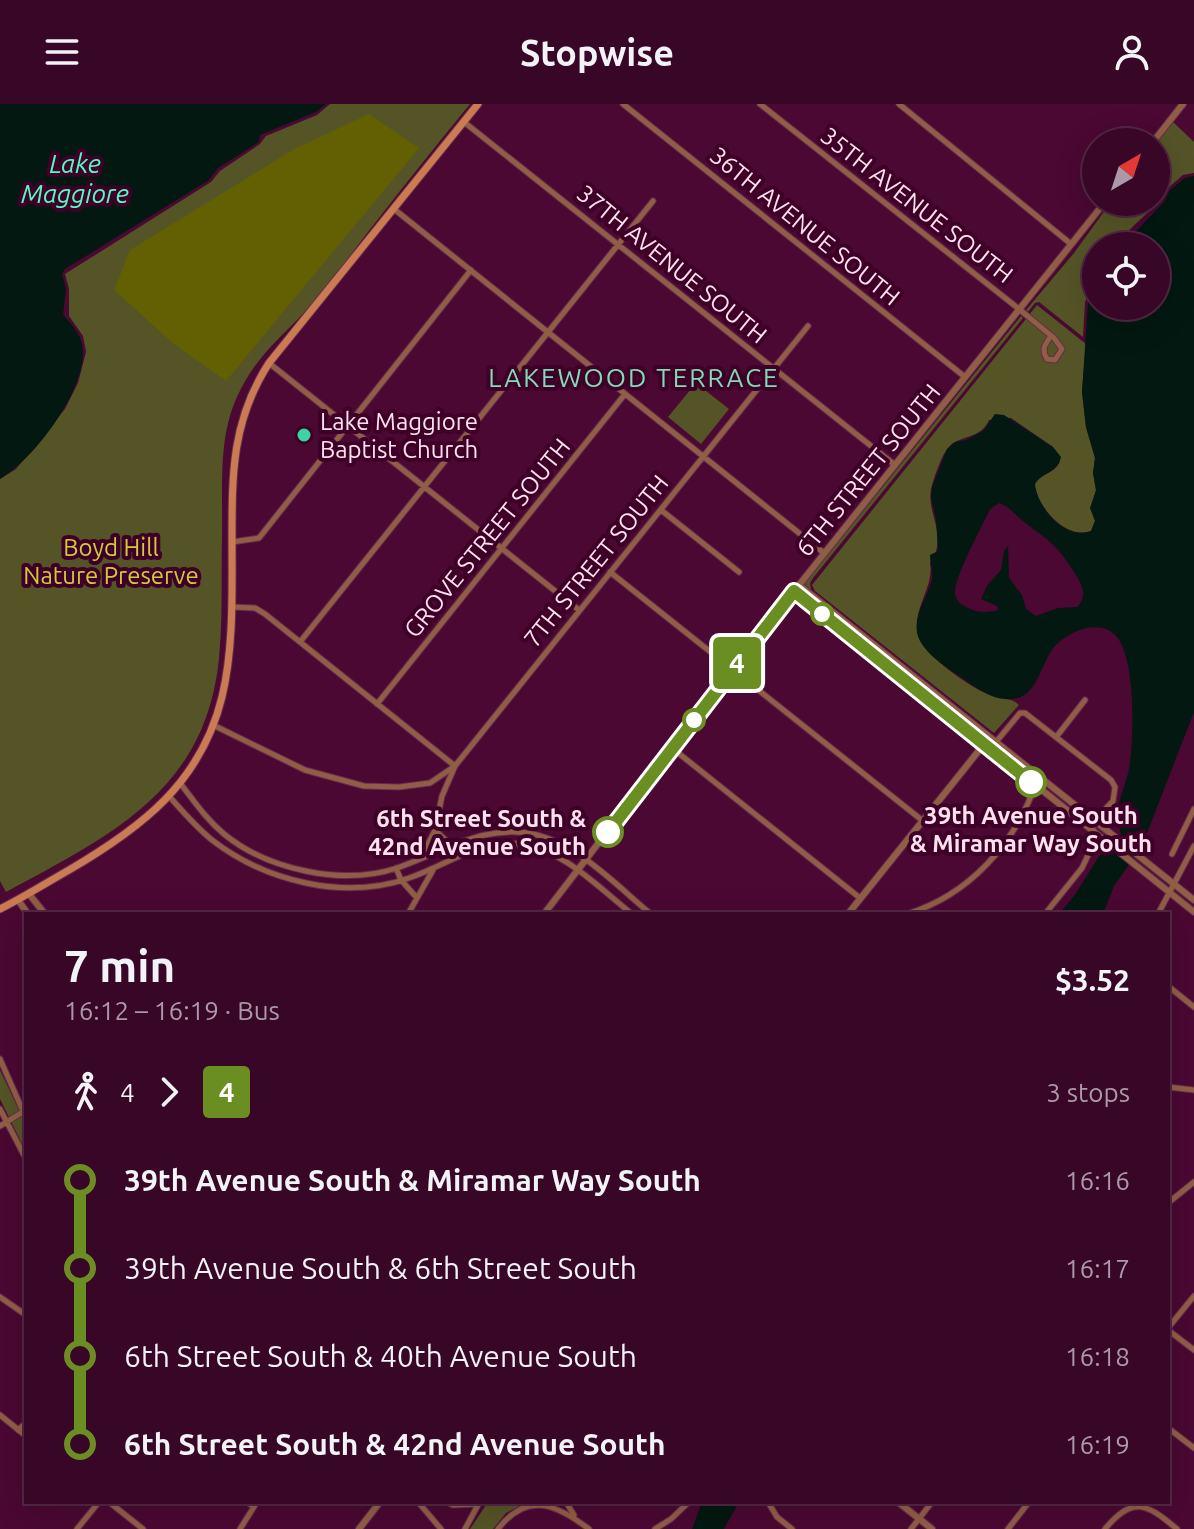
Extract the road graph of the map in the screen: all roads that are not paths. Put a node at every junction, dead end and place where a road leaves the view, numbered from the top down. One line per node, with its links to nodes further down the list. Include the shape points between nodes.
1 (478, 104): 6 (main road)
2 (623, 104): 20 (street, 36TH AVENUE SOUTH)
3 (760, 104): 14 (street, 35TH AVENUE SOUTH)
4 (899, 104): 11 (street)
5 (1183, 104): 7 (street)
6 (464, 122): 9 (main road); 12 (street, 37TH AVENUE SOUTH)
7 (1164, 128)
8 (653, 201): 12 (street)
9 (394, 209): 13 (street); 18 (main road)
10 (1094, 216): 11 (street, 6TH STREET SOUTH)
11 (1071, 244): 14 (street, 6TH STREET SOUTH)
12 (619, 245): 16 (street); 19 (street, 37TH AVENUE SOUTH)
13 (471, 270): 16 (street); 22 (street)
14 (1019, 309): 17 (street, 35TH AVENUE SOUTH); 20 (street, 6TH STREET SOUTH)
15 (808, 326): 19 (street, 7TH STREET SOUTH)
16 (548, 333): 21 (street); 25 (street)
17 (1051, 336): 17 (street, 35TH AVENUE SOUTH, via 1044,354 1055,360 1062,349)
18 (269, 363): 22 (street); 27 (main road, via 248,402 236,443)
19 (774, 369): 23 (street, 7TH STREET SOUTH); 24 (street, 37TH AVENUE SOUTH)
20 (965, 377): 24 (street, 6TH STREET SOUTH)
21 (625, 394): 23 (street); 28 (street, GROVE STREET SOUTH)
22 (347, 424): 25 (street); 27 (street, via 259,538)
23 (703, 457): 26 (street, 7TH STREET SOUTH); 29 (street)
24 (895, 465): 29 (street, 6TH STREET SOUTH)
25 (425, 486): 28 (street); 35 (street)
26 (661, 510): 30 (street, 7TH STREET SOUTH); 31 (street)
27 (232, 542): 33 (main road)
28 (502, 549): 34 (street); 38 (street, GROVE STREET SOUTH)
29 (824, 553): 32 (street, 6TH STREET SOUTH)
30 (610, 572): 34 (street, 7TH STREET SOUTH); 36 (street)
31 (739, 572)
32 (796, 588): 36 (street, 6TH STREET SOUTH); 41 (street); 43 (street)
33 (230, 607): 35 (street, via 255,608); 39 (main road, via 226,673)
34 (579, 610): 45 (street, 7TH STREET SOUTH)
35 (300, 642): 38 (street)
36 (732, 669): 44 (street, 6TH STREET SOUTH); 51 (street)
37 (1085, 700): 40 (street)
38 (377, 704): 45 (street)
39 (213, 725): 45 (street, via 305,770 364,786 430,783); 47 (main road)
40 (1057, 736): 42 (street, via 1020,713); 52 (street, via 1115,787 1113,801)
41 (989, 737): 42 (street); 43 (street)
42 (996, 742): 46 (street)
43 (984, 744): 48 (street); 51 (street)
44 (672, 748): 60 (street, 6TH STREET SOUTH); 69 (street)
45 (455, 766): 53 (street, 7TH STREET SOUTH)
46 (1038, 776): 48 (street); 52 (street)
47 (180, 783): 49 (main road); 61 (street, via 208,820 263,857 340,875)
48 (1035, 785): 54 (street); 82 (street, via 1014,832 989,863 956,891)
49 (169, 796): 64 (street, via 211,839 272,873 340,887); 67 (main road, via 132,831)
50 (1194, 809): 58 (street)
51 (923, 821): 69 (street)
52 (1094, 821): 54 (street); 55 (street)
53 (435, 830): 56 (street); 59 (street, 7TH STREET SOUTH)
54 (1091, 830): 55 (street); 83 (street, via 1082,868)
55 (1114, 842): 65 (street); 66 (street)
56 (451, 845): 59 (street); 60 (street, via 484,834 534,834)
57 (1194, 846): 65 (street)
58 (1172, 854)
59 (421, 858): 61 (street)
60 (586, 861): 63 (street, 6TH STREET SOUTH); 70 (street)
61 (396, 868): 64 (street)
62 (434, 869): 63 (street, via 468,851 510,844 537,848); 64 (street); 68 (street)
63 (578, 871): 73 (street); 78 (street, 6TH STREET SOUTH)
64 (401, 880): 68 (street)
65 (1173, 884): 66 (street); 72 (street)
66 (1169, 892): 84 (street); 85 (street)
67 (29, 894): 71 (main road); 76 (street)
68 (417, 898): 77 (street)
69 (860, 898): 81 (street)
70 (632, 899): 73 (street); 80 (street)
71 (18, 900): 74 (main road); 75 (street)
72 (1194, 900)
73 (624, 908): 79 (street)
74 (0, 909)
75 (27, 912)
76 (43, 912)
77 (409, 912)
78 (546, 912)
79 (629, 912)
80 (648, 912)
81 (850, 912)
82 (918, 912)
83 (1047, 912)
84 (1159, 912)
85 (1194, 912)
86 (1170, 988): 87 (street)
87 (1194, 1007)
88 (0, 1059): 92 (street)
89 (1170, 1087): 90 (street)
90 (1194, 1090)
91 (0, 1109): 94 (street)
92 (24, 1111)
93 (24, 1114): 94 (street)
94 (3, 1124): 95 (street)
95 (24, 1156)
96 (1194, 1182): 97 (street)
97 (1170, 1201)
98 (1194, 1296): 101 (street)
99 (0, 1297): 100 (street)
100 (24, 1314)
101 (1170, 1326)
102 (1170, 1331): 103 (street)
103 (1194, 1350)
104 (0, 1415): 106 (street)
105 (24, 1425): 106 (street)
106 (18, 1430): 108 (street)
107 (1170, 1430): 109 (street)
108 (24, 1434)
109 (1194, 1448)
110 (97, 1504): 126 (street)
111 (112, 1504): 127 (street)
112 (256, 1504): 128 (street)
113 (378, 1504): 129 (street)
114 (420, 1504): 130 (street)
115 (478, 1504): 131 (street)
116 (534, 1504): 132 (street, via 518,1509)
117 (540, 1504): 125 (street)
118 (567, 1504): 125 (street)
119 (687, 1504): 134 (street)
120 (769, 1504): 135 (street)
121 (900, 1504): 124 (street)
122 (930, 1504): 124 (street)
123 (1027, 1504): 138 (street)
124 (919, 1519): 136 (street); 137 (street)
125 (578, 1521): 133 (street)
126 (77, 1529)
127 (143, 1529)
128 (240, 1529)
129 (359, 1529)
130 (441, 1529)
131 (465, 1529)
132 (498, 1529)
133 (589, 1529)
134 (655, 1529)
135 (792, 1529)
136 (911, 1529)
137 (932, 1529)
138 (1008, 1529)
139 (1105, 1529): 140 (street, via 1118,1514 1136,1506 1158,1513)
140 (1177, 1529)

